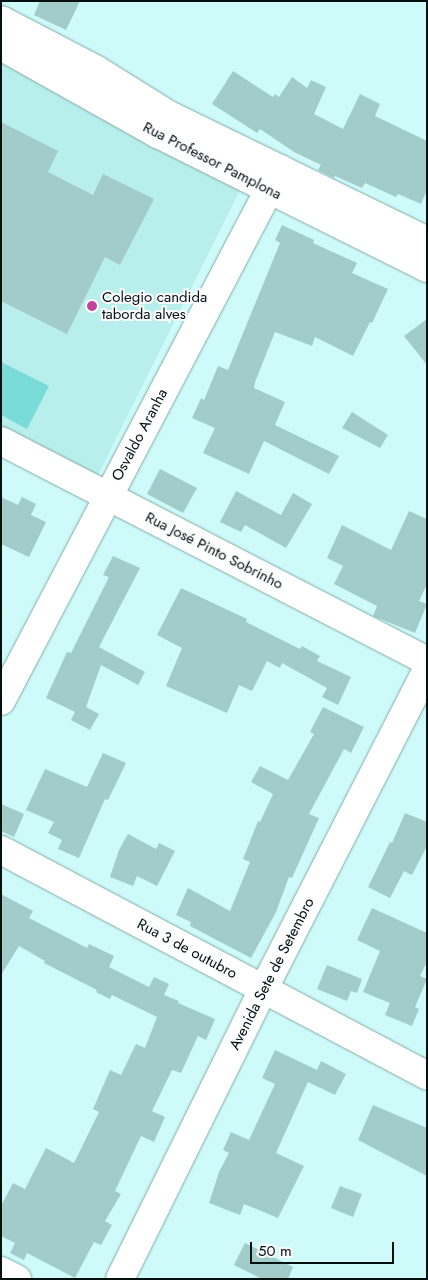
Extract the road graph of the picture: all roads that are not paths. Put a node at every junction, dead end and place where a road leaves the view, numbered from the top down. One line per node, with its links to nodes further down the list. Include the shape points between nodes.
1 (1, 20): 3 (street, Rua Professor Pamplona, via 96,70)
2 (1, 46): 3 (street, Rua Professor Pamplona)
3 (163, 124): 4 (street, Rua Professor Pamplona)
4 (274, 180): 5 (street, Rua Professor Pamplona); 8 (street, Osvaldo Aranha)
5 (410, 241): 6 (street, Rua Professor Pamplona)
6 (427, 268)
7 (1, 441): 8 (street, Rua José Pinto Sobrinho)
8 (108, 496): 9 (street, Rua José Pinto Sobrinho); 11 (street, Osvaldo Aranha)
9 (427, 661)
10 (427, 670): 13 (street, Avenida Sete de Setembro)
11 (1, 701)
12 (1, 850): 13 (street, Rua 3 de outubro)
13 (263, 990): 14 (street, Rua 3 de outubro); 17 (street, Avenida Sete de Setembro)
14 (427, 1076)
15 (1, 1270): 16 (street)
16 (17, 1279)
17 (120, 1279)

